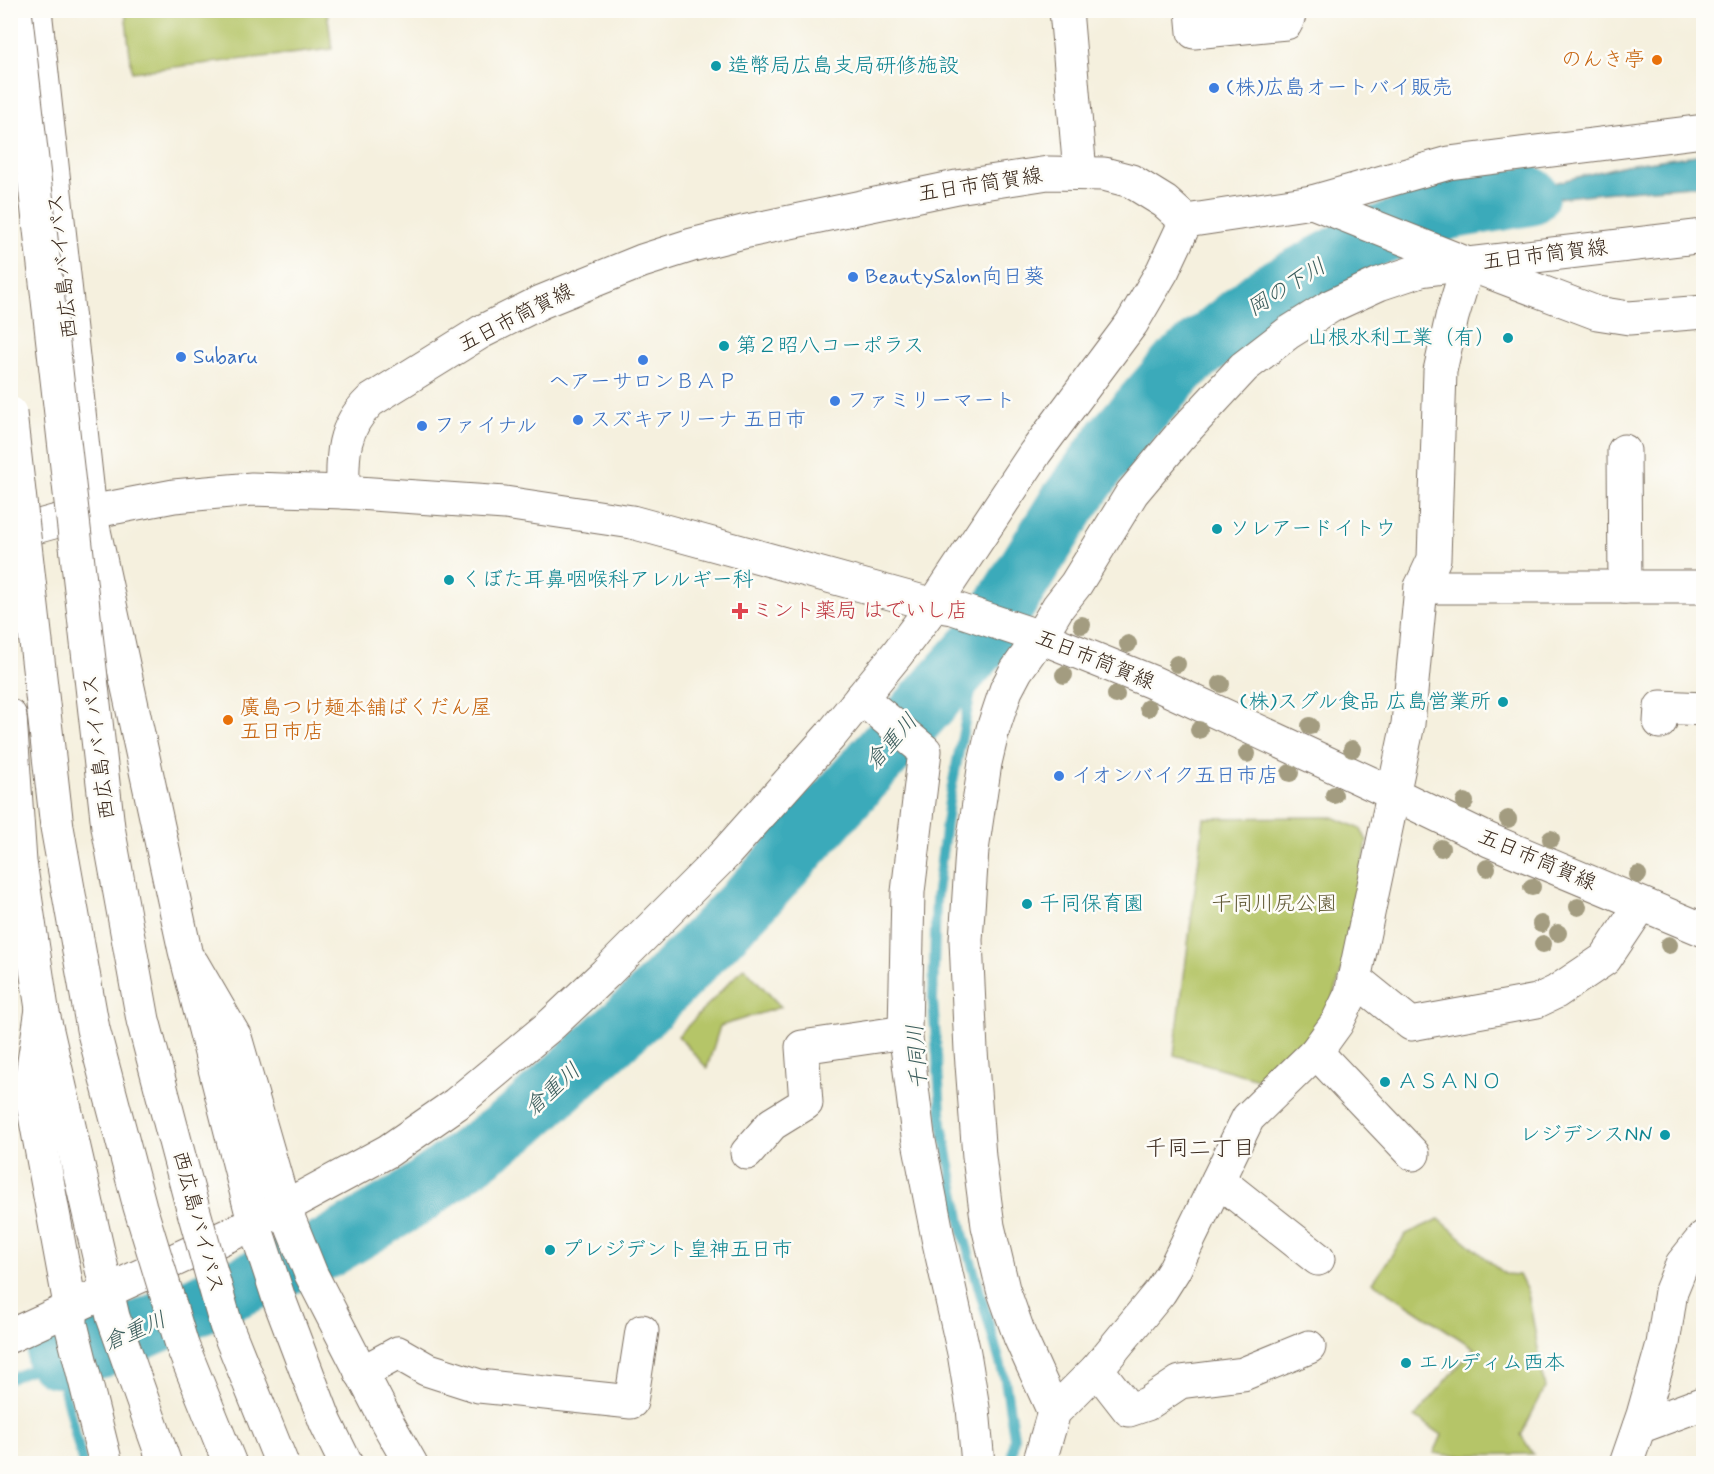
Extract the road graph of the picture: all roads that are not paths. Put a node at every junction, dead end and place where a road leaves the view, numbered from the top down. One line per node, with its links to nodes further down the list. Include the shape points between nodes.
1 (15, 10): 55 (main road, 西広島バイパス, bridge, via 108,827 143,1020 226,1324)
2 (35, 10): 16 (main road, 西広島バイパス)
3 (1066, 10): 7 (main road)
4 (1192, 10): 5 (main road, via 1194,32 1286,23)
5 (1291, 10)
6 (1704, 130): 8 (main road, via 1449,164)
7 (1080, 173): 9 (main road, 五日市筒賀線, via 1131,181 1165,202); 15 (main road, 五日市筒賀線, via 1017,177 743,232 590,280 481,332 370,401 351,423 342,467)
8 (1324, 207): 9 (main road); 11 (main road, 五日市筒賀線)
9 (1186, 221): 21 (main road, via 1132,323 1035,453)
10 (1704, 236): 11 (main road, 五日市筒賀線)
11 (1468, 264): 12 (main road, via 1597,313 1629,318); 18 (main road, via 1440,371 1434,559); 22 (main road, via 1421,270 1331,306 1244,367 1132,493 1076,584)
12 (1704, 312)
13 (10, 414): 54 (main road, bridge, via 57,827 93,1029 140,1208 182,1346)
14 (1624, 451): 19 (main road)
15 (343, 492): 16 (main road, 五日市筒賀線, via 252,489 174,496); 21 (main road, 五日市筒賀線, via 505,503 632,522)
16 (90, 512): 17 (main road, 五日市筒賀線); 30 (main road, 西広島バイパス)
17 (10, 534)
18 (1421, 587): 19 (main road); 27 (main road, via 1408,724)
19 (1625, 587): 20 (main road)
20 (1704, 587)
21 (943, 607): 22 (main road, 五日市筒賀線); 23 (main road)
22 (1033, 635): 27 (main road, 五日市筒賀線, via 1152,682); 50 (main road, via 1006,690 985,763 972,850 966,940 976,1110 988,1226 1003,1289)
23 (868, 704): 33 (main road, via 925,751 908,892); 38 (main road, via 724,855 552,1024 456,1104 388,1151)
24 (1704, 710): 26 (main road, via 1661,707)
25 (10, 716): 32 (main road, via 20,862)
26 (1660, 723)
27 (1394, 794): 28 (main road, 五日市筒賀線, via 1489,840); 31 (main road)
28 (1641, 905): 29 (main road, 五日市筒賀線); 31 (main road, via 1605,959 1537,1001 1411,1024)
29 (1704, 930)
30 (186, 951): 38 (main road, via 234,1037); 39 (main road, 西広島バイパス)
31 (1354, 978): 34 (main road, via 1337,1023)
32 (42, 1009): 42 (main road); 43 (main road, via 30,1088)
33 (905, 1032): 35 (main road, via 802,1047 806,1103 772,1124); 58 (main road, via 918,1136 964,1353)
34 (1316, 1052): 36 (main road); 37 (main road, via 1248,1118)
35 (747, 1153)
36 (1413, 1154)
37 (1218, 1180): 41 (main road); 47 (main road, via 1160,1292)
38 (286, 1212): 39 (main road); 48 (main road, via 310,1274)
39 (255, 1225): 42 (main road); 56 (main road, 西広島バイパス, via 326,1423)
40 (1704, 1237): 51 (main road, via 1682,1264 1671,1291 1663,1344)
41 (1318, 1259)
42 (110, 1305): 43 (main road); 53 (main road)
43 (71, 1317): 45 (main road); 52 (main road)
44 (642, 1331): 48 (main road, via 631,1402 479,1386 426,1369 398,1353)
45 (10, 1336)
46 (1309, 1347): 47 (main road, via 1243,1374 1180,1383 1147,1404 1129,1410)
47 (1097, 1368): 50 (main road)
48 (362, 1373): 57 (main road)
49 (1704, 1402): 51 (main road)
50 (1054, 1412): 59 (main road)
51 (1639, 1427): 60 (main road)
52 (106, 1464)
53 (165, 1464)
54 (230, 1464)
55 (282, 1464)
56 (346, 1464)
57 (411, 1464)
58 (978, 1464)
59 (1039, 1464)
60 (1626, 1464)

